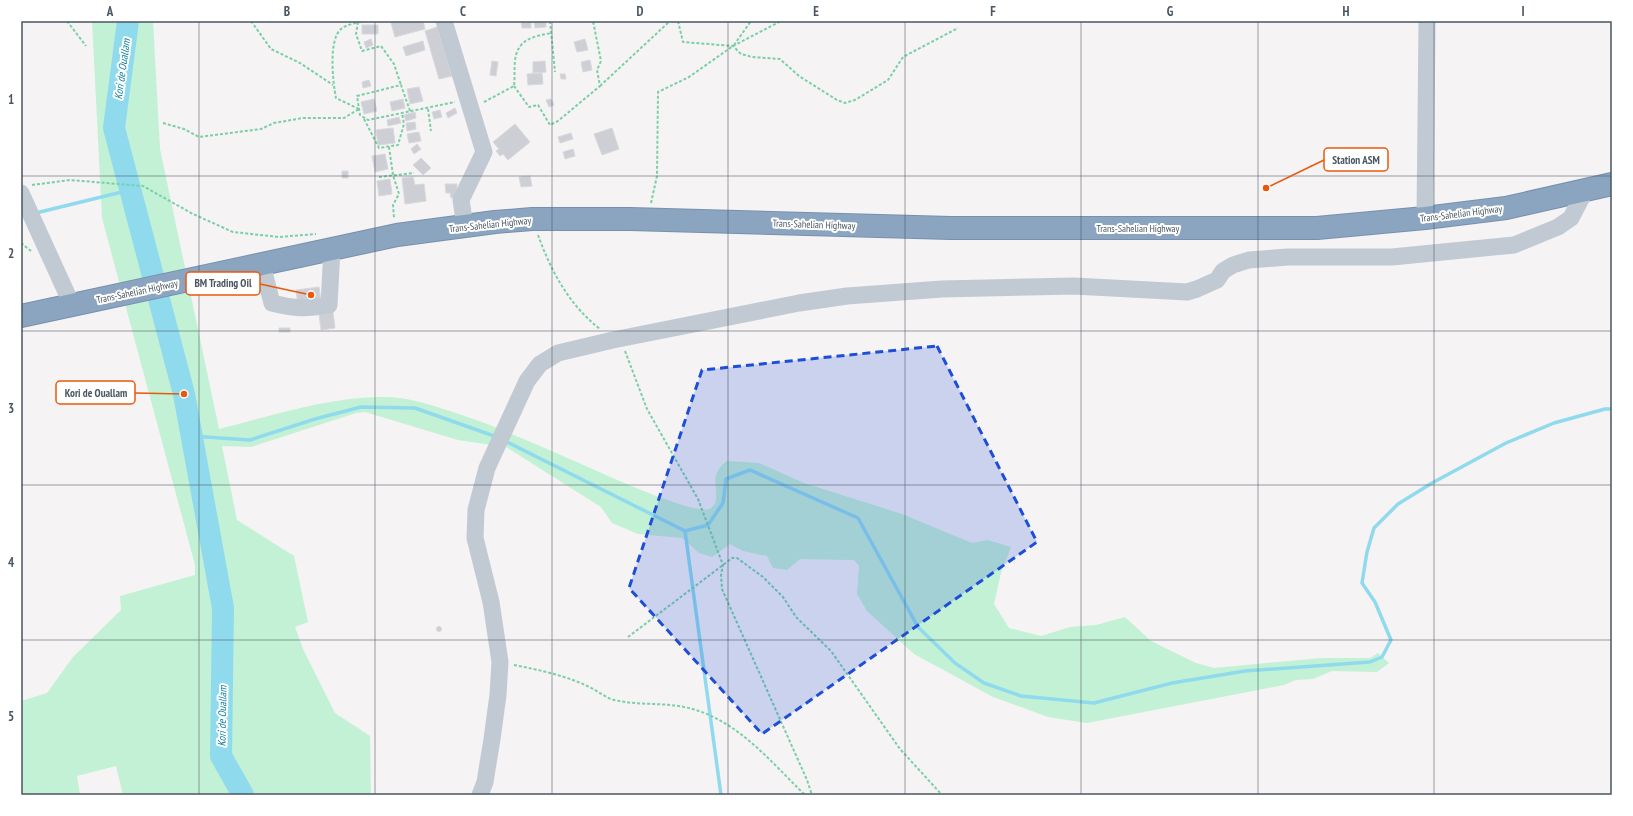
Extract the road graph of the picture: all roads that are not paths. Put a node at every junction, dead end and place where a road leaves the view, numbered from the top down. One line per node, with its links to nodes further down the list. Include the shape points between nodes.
1 (444, 21): 7 (street, via 484,152 461,200)
2 (1427, 21): 6 (street)
3 (1612, 184): 5 (highway, Trans-Sahelian Highway)
4 (24, 190): 10 (street)
5 (1585, 191): 6 (highway, Trans-Sahelian Highway, via 1513,206); 12 (street, via 1571,218 1558,227 1514,245 1392,257 1288,257 1249,260 1223,271 1217,280 1187,292 1074,286 942,289 847,296 613,340 558,354 540,364 527,381 487,468 476,510 475,538 491,602 500,662 492,739 485,782)
6 (1425, 218): 7 (highway, Trans-Sahelian Highway, via 1286,229 951,228 648,219 532,219)
7 (465, 226): 8 (highway, Trans-Sahelian Highway)
8 (326, 241): 9 (highway, Trans-Sahelian Highway); 9 (street, via 329,305 294,309 272,303)
9 (262, 265): 10 (highway, Trans-Sahelian Highway)
10 (72, 305): 11 (highway, Trans-Sahelian Highway)
11 (21, 316)
12 (480, 795)

